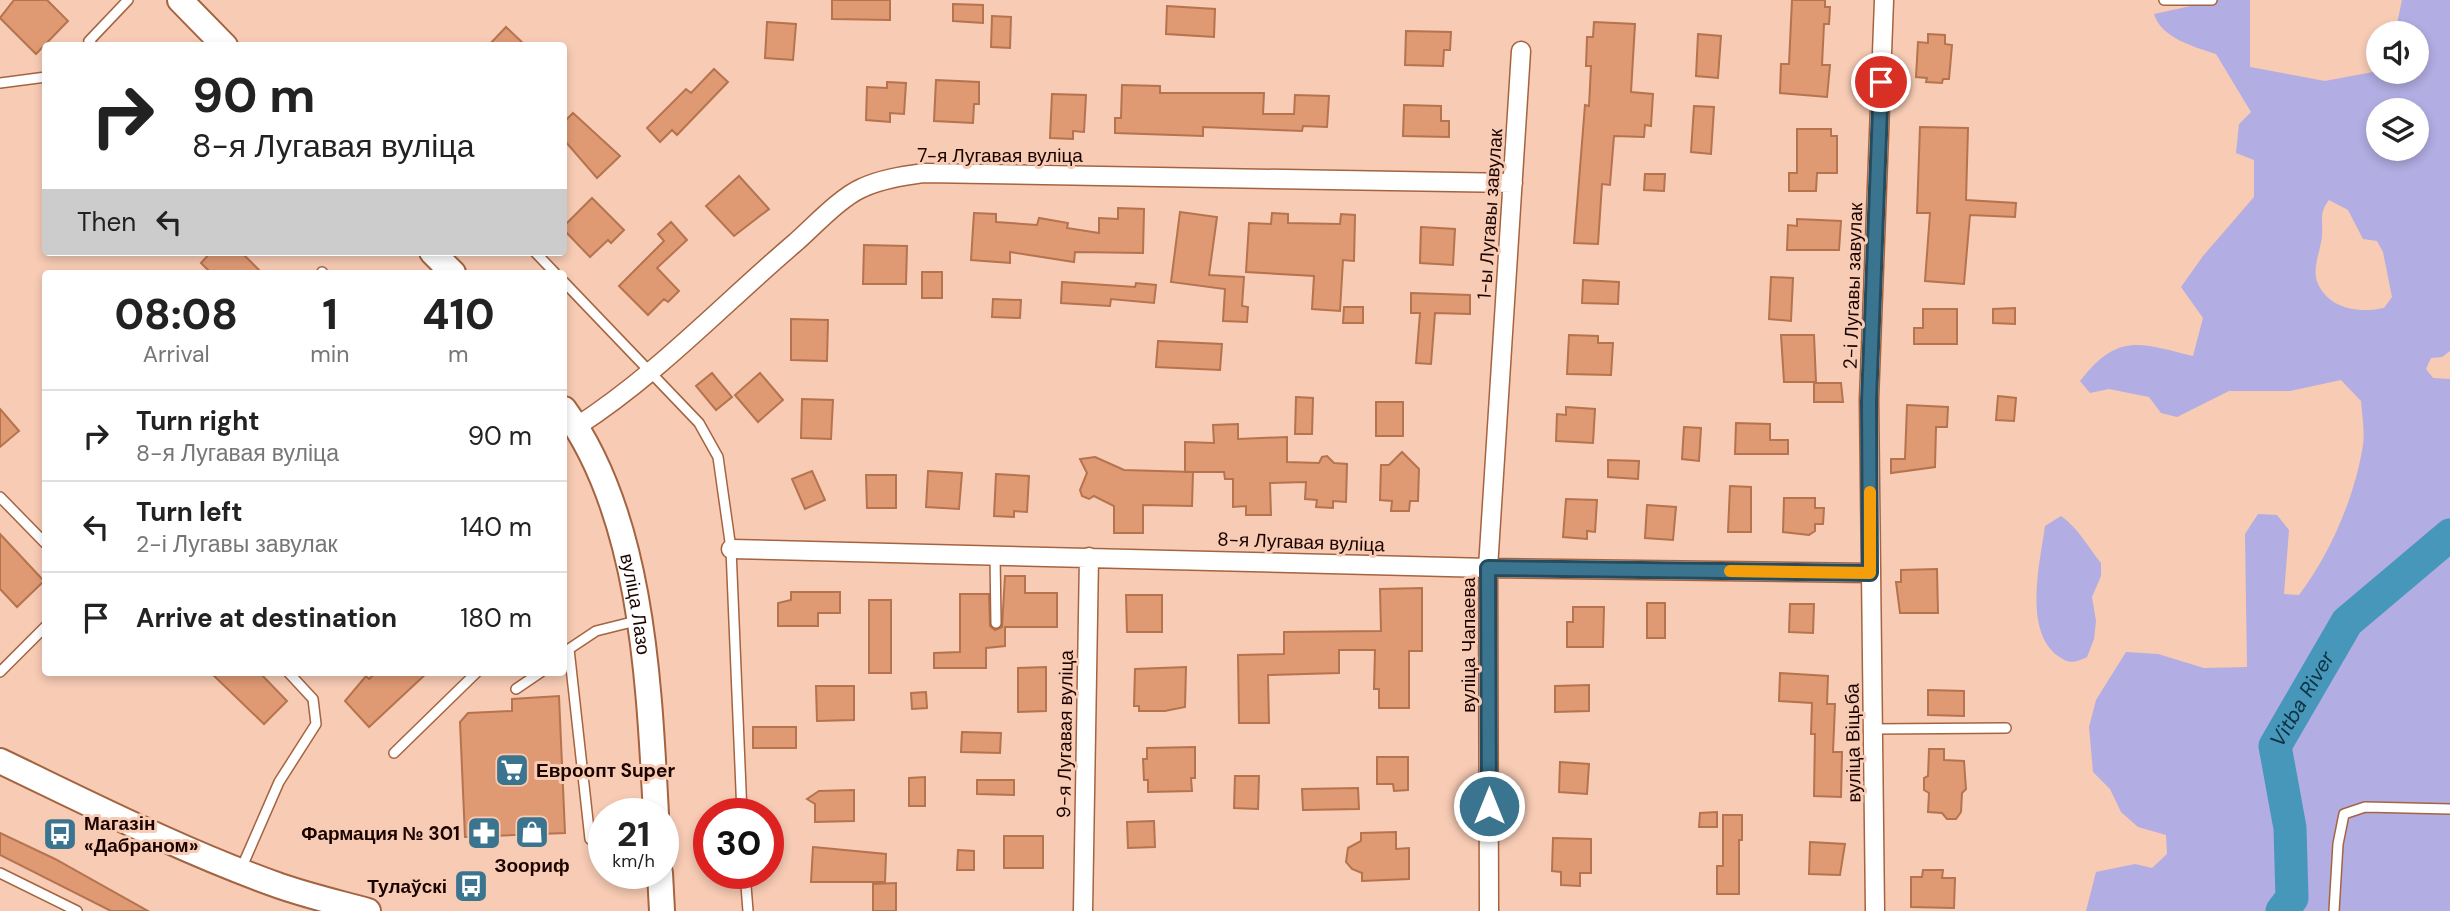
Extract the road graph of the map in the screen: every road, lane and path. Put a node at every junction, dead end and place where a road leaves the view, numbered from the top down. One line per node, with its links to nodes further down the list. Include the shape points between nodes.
1 (128, 0): 6 (lane)
2 (180, 0): 7 (street)
3 (1884, 0): 26 (street, 2-і Лугавы завулак, via 1869,401)
4 (2164, 0): 5 (lane)
5 (2212, 0)
6 (90, 42)
7 (221, 42)
8 (1521, 51): 11 (street, 1-ы Лугавы завулак)
9 (42, 78): 10 (lane)
10 (0, 83)
11 (1513, 183): 17 (street, 7-я Лугавая вуліца, via 924,173 894,177 860,188); 18 (street, 1-ы Лугавы завулак)
12 (436, 256): 14 (street)
13 (539, 256): 15 (lane)
14 (450, 270)
15 (552, 270)
16 (567, 285): 17 (lane)
17 (650, 373): 19 (street, 7-я Лугавая вуліца); 22 (lane, via 699,423 718,457)
18 (1501, 379): 25 (street, вуліца Чапаева)
19 (570, 418): 27 (street, вуліца Лазо, via 612,503)
20 (0, 497): 21 (lane)
21 (42, 540)
22 (731, 549): 23 (street, 8-я Лугавая вуліца); 42 (lane)
23 (995, 555): 24 (street, 8-я Лугавая вуліца); 28 (lane)
24 (1089, 557): 25 (street, 8-я Лугавая вуліца); 53 (street, 9-я Лугавая вуліца)
25 (1488, 568): 26 (street, 8-я Лугавая вуліца); 54 (street, вуліца Чапаева)
26 (1870, 573): 38 (street, вуліца Віцьба)
27 (641, 620): 30 (lane, via 596,631); 41 (street, вуліца Лазо)
28 (996, 623)
29 (42, 630): 32 (lane)
30 (567, 650)
31 (567, 659): 44 (lane)
32 (1, 671)
33 (292, 676): 45 (lane, via 313,699 316,724 279,782)
34 (473, 676): 39 (lane)
35 (535, 676): 36 (lane)
36 (516, 689)
37 (2006, 728): 38 (lane)
38 (1874, 729): 55 (street, вуліца Віцьба)
39 (394, 753)
40 (0, 761): 45 (street)
41 (655, 798)
42 (741, 798)
43 (2450, 809): 56 (lane, via 2365,807 2344,814)
44 (588, 823)
45 (241, 870): 50 (street)
46 (0, 873): 49 (lane)
47 (661, 889): 51 (street)
48 (746, 889): 52 (lane)
49 (77, 911)
50 (368, 911)
51 (662, 911)
52 (748, 911)
53 (1083, 911)
54 (1489, 911)
55 (1875, 911)
56 (2334, 911)

